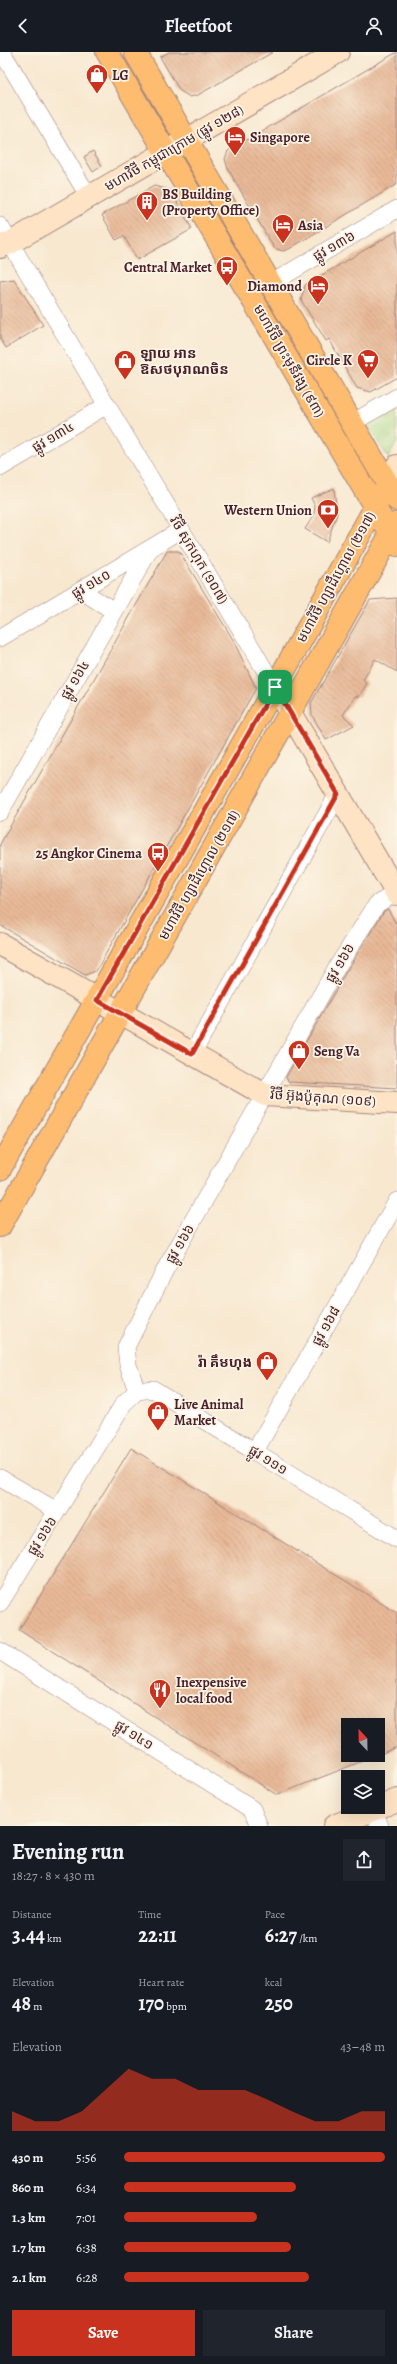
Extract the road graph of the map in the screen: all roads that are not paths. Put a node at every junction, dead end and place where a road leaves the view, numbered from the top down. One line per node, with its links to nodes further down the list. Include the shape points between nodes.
1 (2, 52): 7 (street)
2 (107, 52): 6 (main road, មហាវិថី ព្រះមុនីវង្ស (៩៣))
3 (135, 52): 5 (main road, មហាវិថី ព្រះមុនីវង្ស (៩៣))
4 (338, 52): 5 (street, មហាវិថី កម្ពុជាក្រោម (ផ្លូវ ១២៨))
5 (187, 140): 6 (street, មហាវិថី កម្ពុជាក្រោម (ផ្លូវ ១២៨)); 10 (main road, មហាវិថី ព្រះមុនីវង្ស (៩៣))
6 (166, 152): 7 (street, មហាវិថី កម្ពុជាក្រោម (ផ្លូវ ១២៨)); 16 (main road, មហាវិថី ព្រះមុនីវង្ស (៩៣))
7 (89, 197): 9 (street, មហាវិថី កម្ពុជាក្រោម (ផ្លូវ ១២៨))
8 (397, 209): 10 (street, ផ្លូវ ១៣៦)
9 (3, 243): 12 (street, វិថី សុកហុក (១០៧))
10 (270, 284): 13 (main road, មហាវិថី ព្រះមុនីវង្ស (៩៣))
11 (397, 397): 13 (street)
12 (107, 405): 14 (street, ផ្លូវ ១៣៤); 17 (street, វិថី សុកហុក (១០៧))
13 (352, 423): 15 (main road, មហាវិថី ព្រះមុនីវង្ស (៩៣))
14 (0, 468)
15 (394, 484): 16 (main road, មហាវិថី ហ្សាដឹហ្គោល (២១៧))
16 (375, 507): 18 (main road, មហាវិថី ព្រះមុនីវង្ស (៩៣)); 23 (main road, មហាវិថី ហ្សាដឹហ្គោល (២១៧))
17 (181, 530): 19 (street, ផ្លូវ ១៤០); 23 (street, វិថី សុកហុក (១០៧))
18 (395, 534): 24 (main road, មហាវិថី ហ្សាដឹហ្គោល (២១៧))
19 (150, 549): 20 (street, ផ្លូវ ១៤០); 21 (street, ផ្លូវ ១៦៤)
20 (80, 590): 21 (street); 22 (street, ផ្លូវ ១៤០)
21 (114, 611): 26 (street, ផ្លូវ ១៦៤)
22 (0, 638)
23 (275, 687): 24 (street, វិថី សុកហុក (១០៧)); 29 (main road, មហាវិថី ហ្សាដឹហ្គោល (២១៧))
24 (290, 714): 25 (street, វិថី សុកហុក (១០៧)); 30 (main road, មហាវិថី ហ្សាដឹហ្គោល (២១៧))
25 (338, 794): 27 (street, វិថី សុកហុក (១០៧)); 31 (street)
26 (0, 812)
27 (396, 894): 32 (street, ផ្លូវ ១៦៦, via 377,904 341,960)
28 (0, 944): 29 (street, វិថី អ៊ុងប៉ូគុណ (១០៩))
29 (97, 1000): 30 (street, វិថី អ៊ុងប៉ូគុណ (១០៩)); 34 (main road, មហាវិថី ហ្សាដឹហ្គោល (២១៧))
30 (121, 1013): 31 (street, វិថី អ៊ុងប៉ូគុណ (១០៩)); 36 (main road, មហាវិថី ហ្សាដឹហ្គោល (២១៧))
31 (192, 1054): 32 (street, វិថី អ៊ុងប៉ូគុណ (១០៩))
32 (265, 1095): 33 (street, វិថី អ៊ុងប៉ូគុណ (១០៩)); 37 (street, ផ្លូវ ១៦៦, via 166,1268 126,1347 128,1365)
33 (397, 1103)
34 (0, 1169)
35 (397, 1201): 38 (street, ផ្លូវ ១៦៨)
36 (0, 1226)
37 (137, 1391): 38 (street, ផ្លូវ ១១១, via 153,1389); 40 (street, ផ្លូវ ១៦៦, via 124,1403)
38 (255, 1451): 41 (street, ផ្លូវ ១១១)
39 (0, 1478): 40 (street)
40 (57, 1511): 42 (street, ផ្លូវ ១៦៦)
41 (396, 1536)
42 (0, 1603)
43 (0, 1651): 46 (street, ផ្លូវ ១៤១, via 252,1809)
44 (397, 1800): 45 (street)
45 (376, 1818): 47 (street)
46 (259, 1826)
47 (334, 1826)

